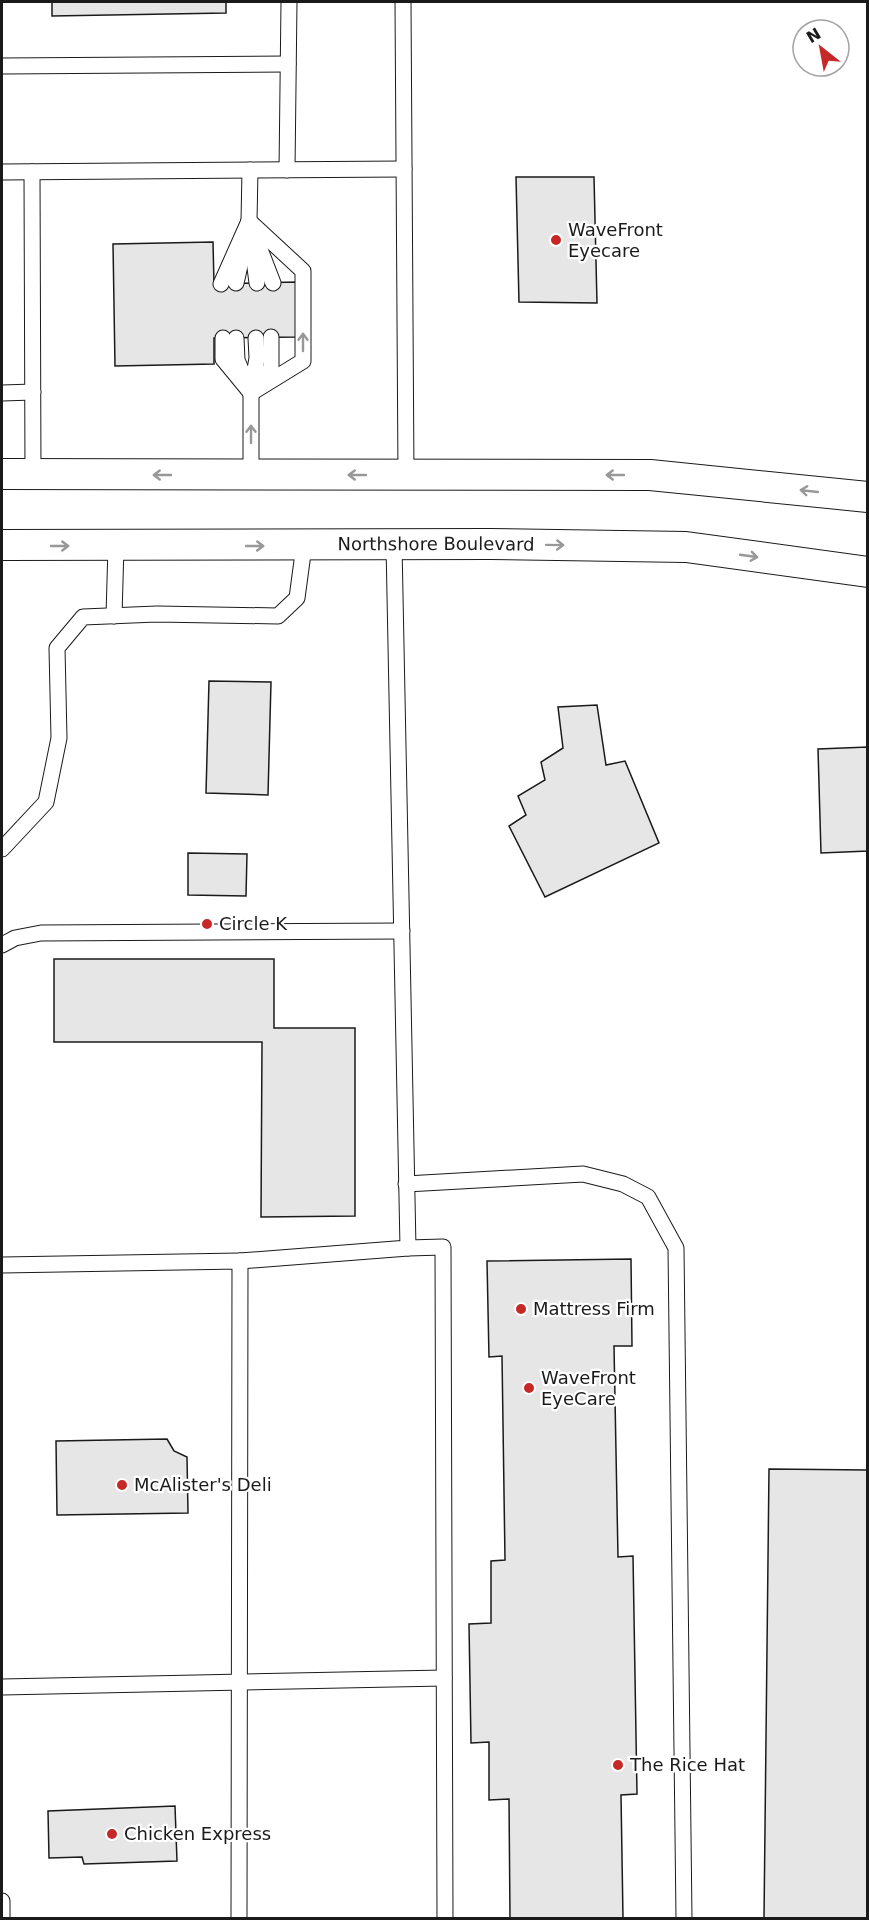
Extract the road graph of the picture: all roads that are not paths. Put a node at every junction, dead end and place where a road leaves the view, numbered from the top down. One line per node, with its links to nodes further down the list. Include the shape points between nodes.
1 (289, 2): 3 (lane)
2 (404, 2): 5 (lane)
3 (288, 64): 4 (lane); 7 (lane)
4 (2, 66)
5 (404, 169): 7 (lane); 22 (lane)
6 (250, 170): 7 (lane); 9 (lane); 10 (lane)
7 (287, 170)
8 (2, 172): 9 (lane)
9 (32, 172): 16 (lane)
10 (249, 221): 11 (lane); 12 (lane); 13 (lane); 18 (lane, one-way to 10, via 303,361 303,271)
11 (257, 283)
12 (273, 283)
13 (229, 284)
14 (264, 337): 18 (lane, via 271,368)
15 (229, 338): 18 (lane)
16 (33, 392): 17 (lane); 20 (lane)
17 (2, 393)
18 (251, 393): 21 (lane, one-way to 18)
19 (2, 474): 20 (street)
20 (33, 474): 21 (street, one-way to 20)
21 (251, 475): 22 (street, one-way to 21)
22 (406, 475): 23 (street, one-way to 22, via 650,475)
23 (867, 497)
24 (2, 545): 26 (street, Northshore Boulevard, one-way to 26)
25 (394, 545): 27 (street, Northshore Boulevard); 28 (street, Northshore Boulevard, one-way to 28, via 686,547); 31 (lane)
26 (117, 546): 27 (street, Northshore Boulevard, one-way to 27); 29 (lane)
27 (304, 546): 29 (lane, via 297,598 278,616)
28 (867, 572)
29 (114, 616): 30 (lane, via 83,617 57,648 59,738 46,802)
30 (2, 849)
31 (402, 931): 32 (lane, via 41,933); 33 (lane)
32 (2, 945)
33 (406, 1184): 34 (lane); 44 (lane, via 583,1174 623,1184 648,1197 676,1248)
34 (408, 1248): 35 (lane); 37 (lane, via 443,1247)
35 (240, 1261): 36 (lane); 38 (lane)
36 (2, 1265)
37 (444, 1678): 38 (lane); 43 (lane)
38 (239, 1683): 39 (lane); 42 (lane)
39 (2, 1687)
40 (2, 1901): 41 (lane)
41 (2, 1918)
42 (239, 1918)
43 (445, 1918)
44 (684, 1918)

